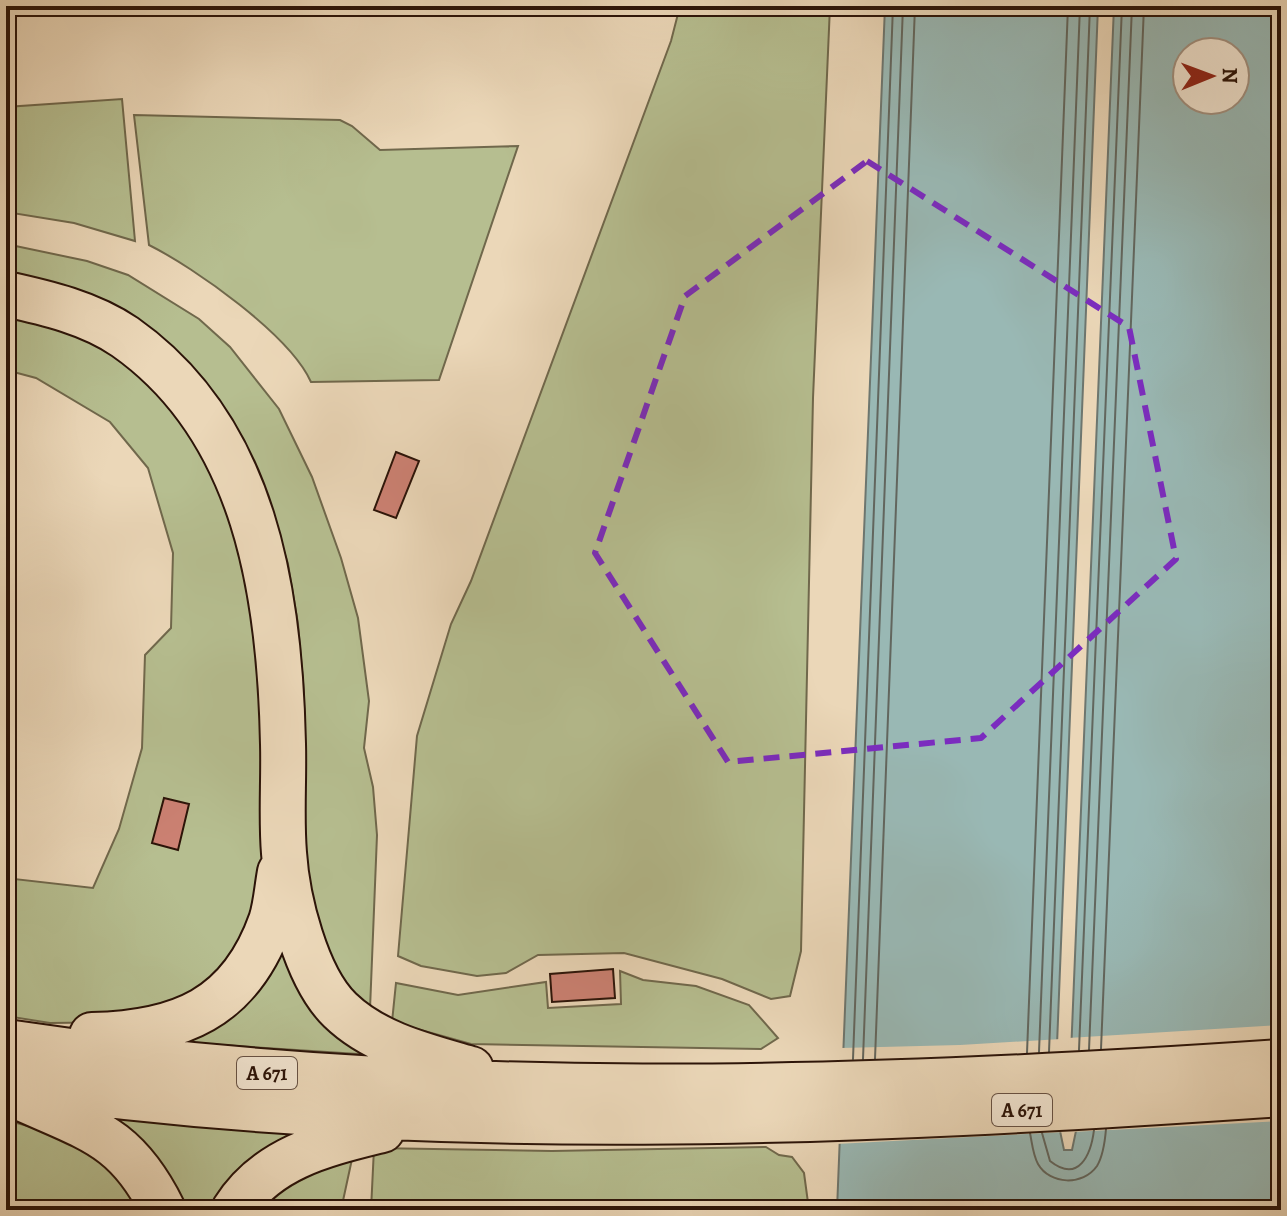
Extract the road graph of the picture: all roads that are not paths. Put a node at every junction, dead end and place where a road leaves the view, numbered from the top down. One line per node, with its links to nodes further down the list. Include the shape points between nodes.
1 (6, 294): 2 (highway, via 85,316 124,336 193,400 222,442 251,515 271,598 280,668)
2 (284, 854): 3 (highway, via 271,920 252,960 230,991 200,1013 155,1030); 6 (highway, via 297,924 317,978 339,1009 398,1047)
3 (6, 1039): 6 (highway, A 671, via 225,1069)
4 (1281, 1062): 9 (highway, A 671, via 957,1080)
5 (6, 1082): 10 (highway, A 671, via 218,1107)
6 (530, 1086): 9 (highway, A 671)
7 (6, 1092): 11 (highway, via 101,1133 142,1173)
8 (1281, 1094): 9 (highway, A 671, via 957,1113)
9 (764, 1103): 10 (highway, A 671)
10 (427, 1119): 12 (highway, via 302,1153 271,1169)
11 (163, 1210)
12 (234, 1210)

